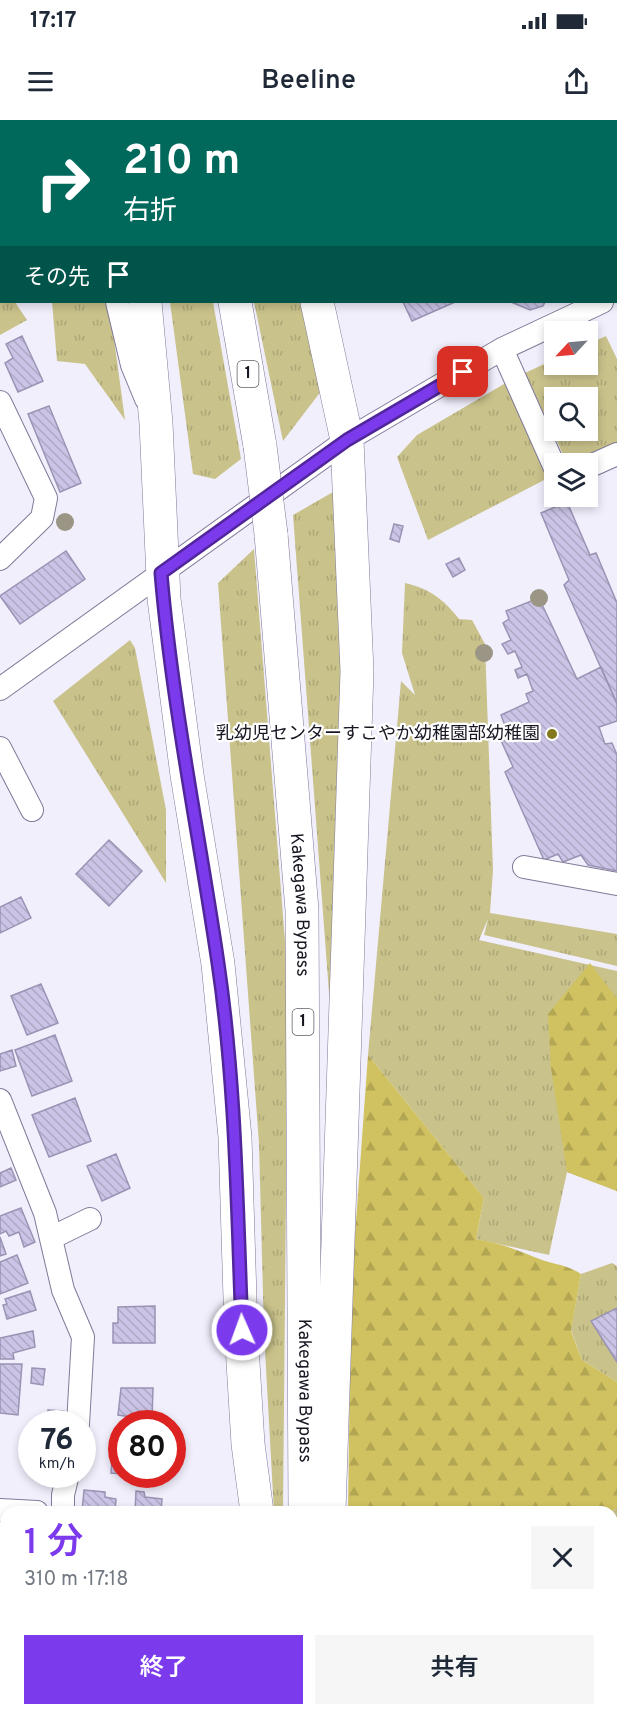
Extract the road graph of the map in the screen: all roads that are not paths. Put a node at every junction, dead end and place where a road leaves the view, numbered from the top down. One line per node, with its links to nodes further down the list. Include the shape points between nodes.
1 (117, 303): 8 (street, via 132,365)
2 (145, 303): 8 (highway)
3 (235, 303): 27 (highway, Kakegawa Bypass / 1, bridge, via 260,446 270,534 302,910)
4 (318, 303): 9 (highway)
5 (600, 303): 6 (street)
6 (502, 349): 9 (street); 10 (street)
7 (0, 402): 13 (street, via 46,498 42,518)
8 (156, 423): 14 (highway)
9 (347, 440): 14 (street); 28 (highway, via 357,671)
10 (548, 453)
11 (617, 454): 12 (street)
12 (598, 463)
13 (0, 559)
14 (161, 573): 15 (street); 26 (highway, via 187,775 218,964 235,1137 242,1341)
15 (0, 689)
16 (0, 748): 17 (street)
17 (32, 810)
18 (524, 867): 19 (street)
19 (617, 884)
20 (0, 1100): 22 (street)
21 (90, 1219): 22 (street)
22 (51, 1238): 23 (street, via 63,1290 83,1337)
23 (79, 1410)
24 (65, 1488): 25 (street)
25 (63, 1506)
26 (256, 1506)
27 (305, 1506)
28 (329, 1506)

